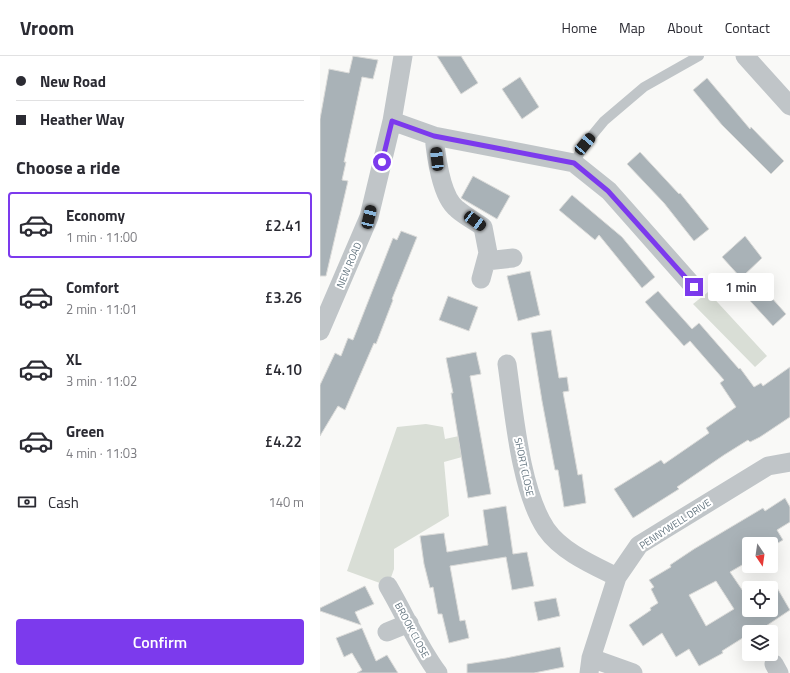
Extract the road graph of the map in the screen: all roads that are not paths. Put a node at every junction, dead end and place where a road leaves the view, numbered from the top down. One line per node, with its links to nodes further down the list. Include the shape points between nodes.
1 (404, 56): 5 (street, NEW ROAD)
2 (699, 56): 7 (lane, via 644,87 604,121 585,144)
3 (745, 56): 4 (street)
4 (790, 106)
5 (392, 121): 6 (street); 12 (street, NEW ROAD, via 369,217)
6 (434, 136): 7 (street); 9 (street, via 438,170 448,195 456,208 483,227 488,253)
7 (574, 163): 11 (street, via 608,191)
8 (513, 258): 9 (street)
9 (486, 261): 10 (street)
10 (481, 279)
11 (694, 287)
12 (320, 331)
13 (507, 364): 15 (street, SHORT CLOSE, via 530,499 547,530 572,553)
14 (790, 462): 15 (street, PENNYWELL DRIVE, via 768,466 639,545)
15 (617, 577): 19 (street, PENNYWELL DRIVE)
16 (388, 586): 17 (street, BROOK CLOSE)
17 (409, 623): 18 (street); 20 (street, BROOK CLOSE, via 423,653)
18 (387, 632)
19 (590, 665): 21 (street)
20 (438, 673)
21 (633, 673)

